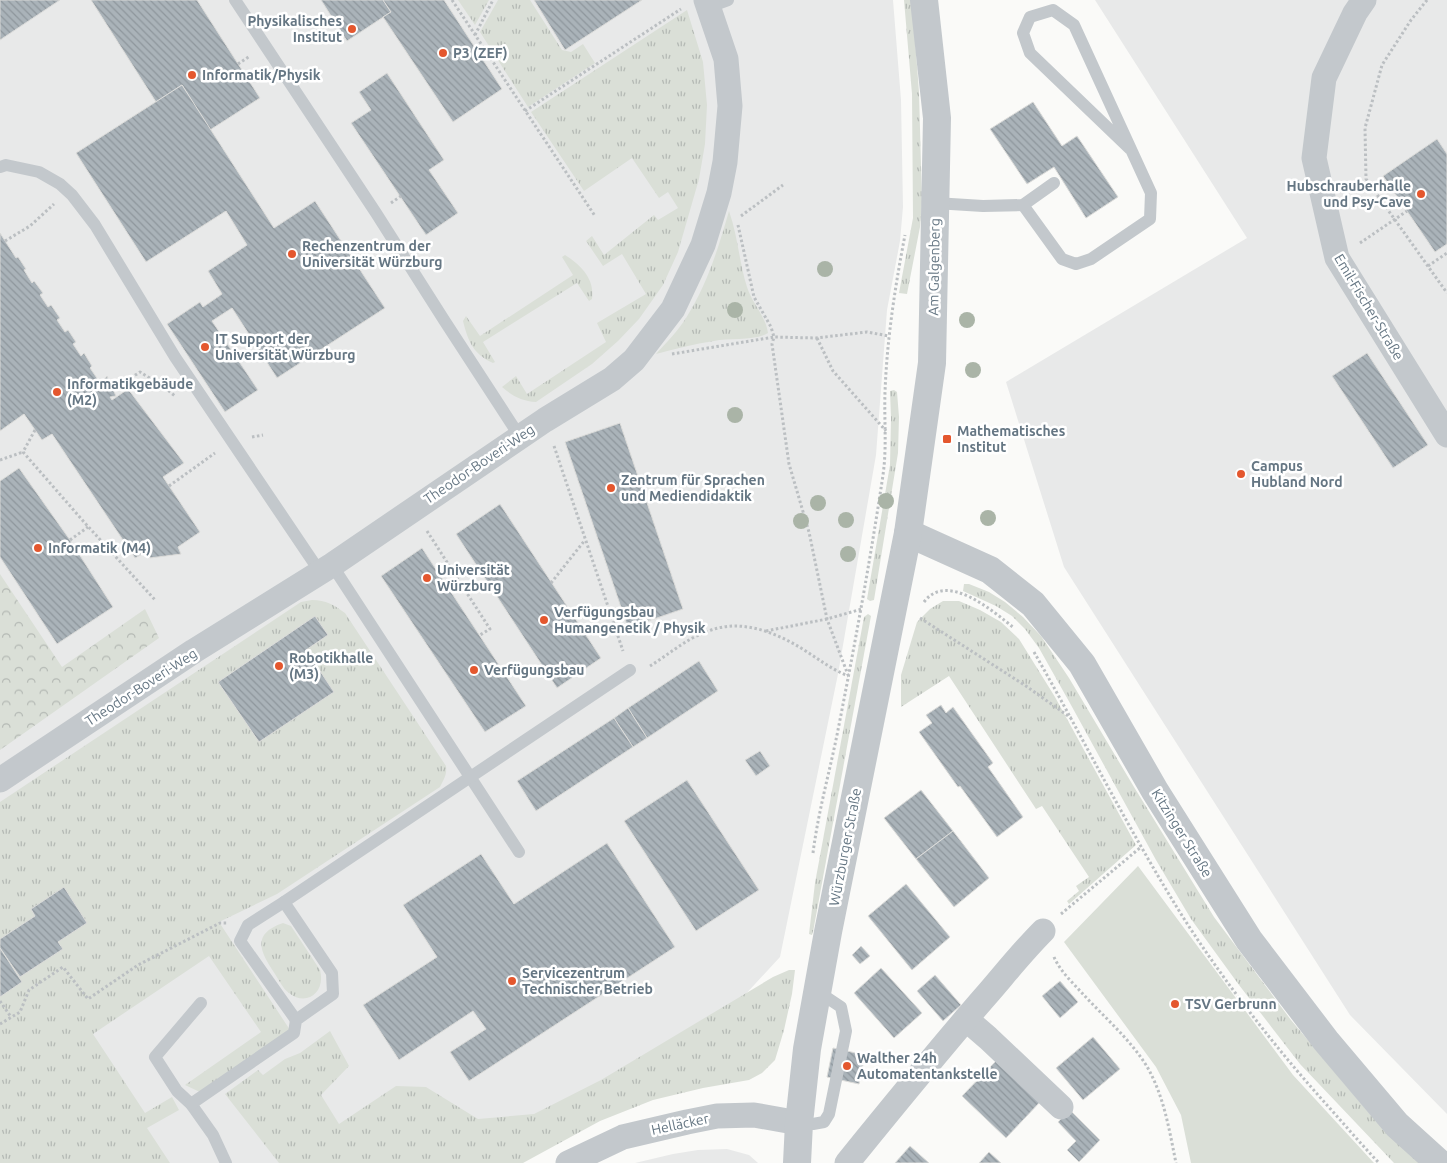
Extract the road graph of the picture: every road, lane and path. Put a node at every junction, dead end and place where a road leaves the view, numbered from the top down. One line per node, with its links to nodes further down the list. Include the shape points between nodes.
1 (235, 0): 38 (lane)
2 (452, 0): 8 (path)
3 (493, 0): 8 (path)
4 (924, 0): 17 (street, Am Galgenberg, via 937,118)
5 (1364, 0): 25 (street, Emil-Fischer-Straße, via 1324,78 1314,158)
6 (1427, 0): 21 (path, via 1382,65 1365,128 1366,179)
7 (707, 3): 9 (path); 31 (street, Theodor-Boveri-Weg, via 726,59 730,106 719,193 704,245 673,309)
8 (474, 35): 9 (path)
9 (525, 111): 20 (path)
10 (1130, 149): 10 (lane, via 1074,25 1053,10 1030,17 1023,33 1030,54); 18 (lane, via 1151,193 1150,219 1091,259 1076,264 1062,259)
11 (0, 167): 33 (lane, via 6,165 39,172 60,184 72,196 95,225 175,357)
12 (1054, 183): 18 (lane)
13 (783, 185): 29 (path, via 736,219 754,297)
14 (401, 196): 16 (path)
15 (56, 202): 23 (path, via 30,226)
16 (392, 202)
17 (936, 203): 18 (lane); 45 (street, Am Galgenberg, via 932,363)
18 (1022, 204)
19 (1407, 211): 21 (path)
20 (594, 216)
21 (1395, 220): 25 (path); 26 (path)
22 (906, 233): 28 (path)
23 (5, 241)
24 (1447, 253): 26 (path)
25 (1337, 258): 37 (street, Emil-Fischer-Straße)
26 (1428, 266): 27 (path)
27 (1447, 293)
28 (889, 336): 30 (path, via 867,332); 36 (path)
29 (774, 337): 30 (path); 31 (path); 52 (path, via 772,344 788,464 809,532)
30 (816, 338): 36 (path, via 833,371)
31 (634, 360): 34 (street, Theodor-Boveri-Weg, via 612,379)
32 (114, 389): 33 (path, via 140,372 182,401 194,404)
33 (205, 399): 39 (lane)
34 (545, 420): 38 (street, Theodor-Boveri-Weg); 47 (path)
35 (35, 430): 40 (path)
36 (886, 431): 52 (path, via 883,472 860,609)
37 (1447, 435)
38 (520, 437): 43 (street, Theodor-Boveri-Weg)
39 (232, 441): 42 (path); 48 (lane)
40 (24, 452): 41 (path); 44 (path)
41 (0, 460)
42 (169, 486)
43 (413, 510): 48 (street, Theodor-Boveri-Weg); 55 (path, via 490,629)
44 (88, 527): 46 (path); 50 (path)
45 (908, 534): 51 (street, Würzburger Straße); 82 (street, Kitzinger Straße, via 990,570 1033,604 1082,664 1155,791 1249,940 1391,1118)
46 (70, 540)
47 (585, 540): 49 (path); 57 (path)
48 (326, 569): 59 (lane); 60 (street, Theodor-Boveri-Weg)
49 (552, 583)
50 (156, 601)
51 (904, 614): 53 (path, via 920,608 933,594 956,590 976,600); 58 (path, via 1026,686); 66 (street, Würzburger Straße)
52 (827, 618): 54 (path); 54 (path, via 848,676)
53 (1016, 629)
54 (766, 631): 57 (path, via 742,626 706,631 646,669)
55 (480, 635)
56 (1033, 650): 58 (path)
57 (630, 670): 59 (lane)
58 (1072, 718): 61 (path)
59 (470, 776): 62 (lane); 63 (lane)
60 (0, 780)
61 (1141, 847): 65 (path); 81 (path, via 1188,925 1236,994 1298,1072)
62 (519, 852)
63 (284, 902): 64 (lane); 71 (lane, via 332,973 333,994)
64 (248, 925): 69 (path, via 220,923 138,965 88,999 63,967 29,990 20,1012); 71 (lane, via 240,941)
65 (1043, 931): 70 (street); 80 (path, via 1058,966 1145,1064 1159,1090)
66 (817, 990): 75 (street, Würzburger Straße); 75 (lane, via 841,1007 846,1031 829,1114 824,1122)
67 (0, 1001): 69 (path)
68 (201, 1003): 73 (lane, via 155,1057 177,1091)
69 (11, 1018): 72 (path)
70 (966, 1019): 74 (street); 79 (street)
71 (296, 1020): 73 (lane, via 294,1033)
72 (0, 1024)
73 (191, 1104): 76 (lane, via 213,1135)
74 (1061, 1107)
75 (799, 1123): 77 (street, Helläcker, via 754,1116 717,1116 623,1137); 78 (street, Würzburger Straße)
76 (226, 1163)
77 (568, 1163)
78 (797, 1163)
79 (847, 1163)
80 (1176, 1163)
81 (1379, 1163)
82 (1439, 1163)

